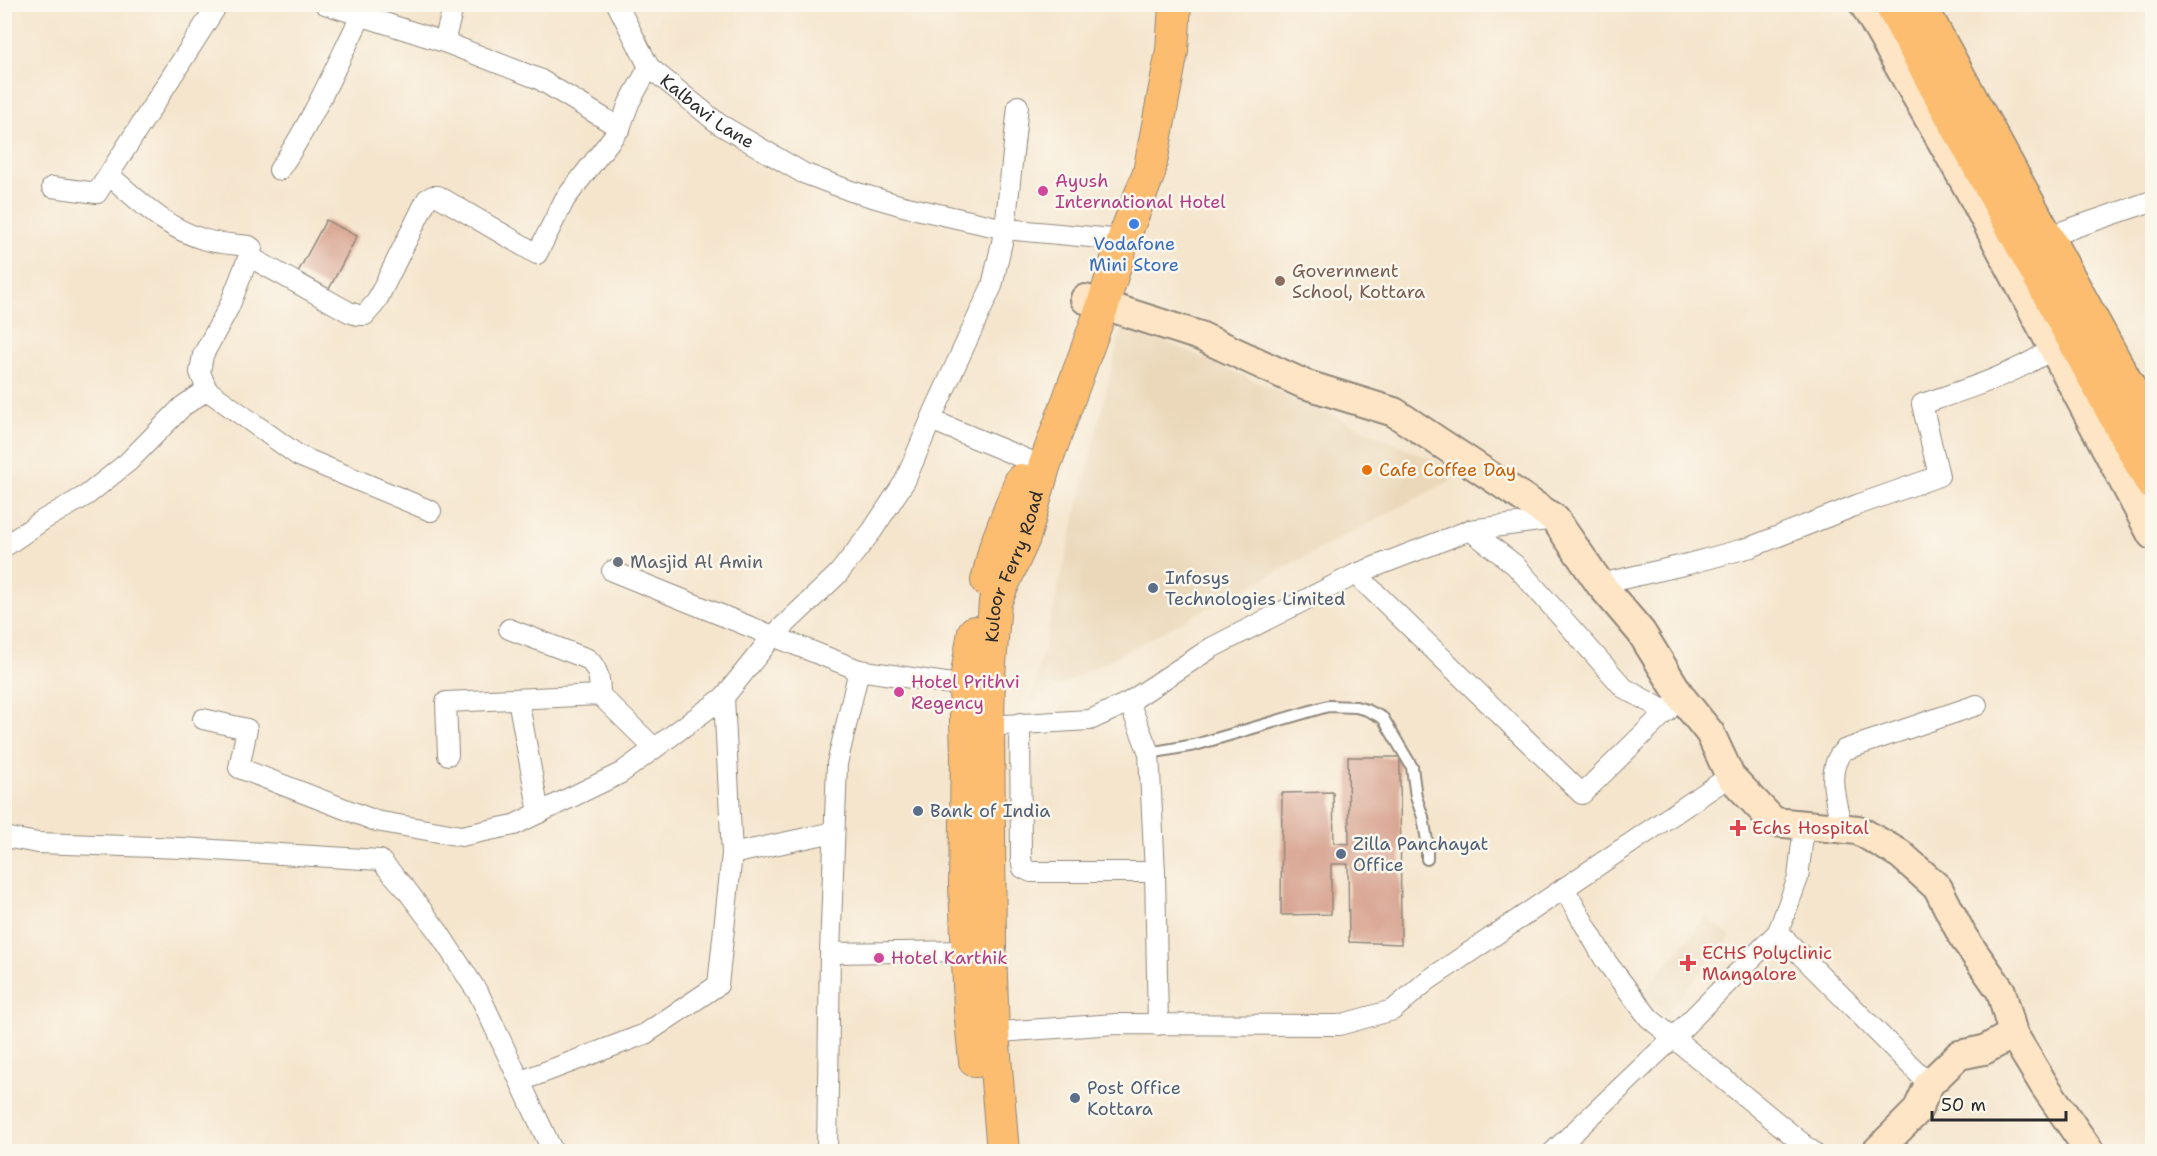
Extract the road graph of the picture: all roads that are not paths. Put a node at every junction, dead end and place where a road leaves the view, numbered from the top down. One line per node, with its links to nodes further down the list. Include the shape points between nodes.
1 (218, 4): 15 (street)
2 (325, 4): 9 (street)
3 (454, 4): 10 (street)
4 (617, 4): 11 (street)
5 (1864, 4): 23 (street, via 1970,191)
6 (1891, 4): 28 (highway)
7 (1174, 5): 20 (main road, Kuloor Ferry Road, via 1172,51 1149,173)
8 (1928, 8): 19 (highway)
9 (361, 16): 10 (street); 14 (street, via 297,144)
10 (444, 42): 13 (street, via 538,79)
11 (649, 67): 13 (street, Kalbavi Lane); 18 (street, Kalbavi Lane, via 719,124 803,173 903,206)
12 (1018, 106): 18 (street)
13 (620, 128): 21 (street, Kalbavi Lane, via 565,199 537,254 438,196 430,197 376,302 365,315 349,312)
14 (279, 170)
15 (109, 174): 16 (street, via 97,193); 21 (street, via 175,228 207,240 249,246 253,250)
16 (52, 187)
17 (2152, 201): 19 (street)
18 (1005, 229): 20 (street, Kalbavi Lane); 25 (street, via 992,286)
19 (2046, 237): 26 (highway)
20 (1114, 239): 22 (main road, Kuloor Ferry Road)
21 (250, 257): 24 (street, via 203,355 200,372)
22 (1094, 302): 27 (main road, Kuloor Ferry Road); 30 (street, via 1200,336 1304,384 1394,412); 49 (main road, Kuloor Ferry Road, via 1024,537 995,602)
23 (2052, 349): 32 (street); 36 (street, via 2029,364 1922,404 1939,476 1751,547)
24 (207, 390): 29 (street, via 299,456); 33 (street, via 183,406 128,462 87,495)
25 (931, 420): 27 (street); 38 (street, via 905,481 872,531 838,574)
26 (2152, 430)
27 (1028, 460): 40 (main road, Kuloor Ferry Road, via 995,548)
28 (2152, 483)
29 (430, 511)
30 (1555, 519): 31 (street); 36 (street)
31 (1470, 530): 35 (street); 45 (street, via 1515,565 1624,688)
32 (2152, 535)
33 (4, 548)
34 (612, 571): 38 (street)
35 (1356, 574): 44 (street, via 1210,648); 45 (street, via 1582,794)
36 (1600, 584): 45 (street, via 1641,632)
37 (509, 629): 41 (street, via 588,659 596,666)
38 (773, 636): 39 (street); 42 (street)
39 (859, 670): 40 (street); 57 (street, via 837,764)
40 (965, 686): 64 (main road, Kuloor Ferry Road)
41 (600, 695): 43 (street); 50 (street)
42 (724, 697): 50 (street); 59 (street)
43 (518, 699): 52 (street, via 446,702); 54 (street)
44 (1129, 702): 48 (street, via 1090,720); 51 (street)
45 (1674, 705): 53 (street, via 1710,733)
46 (1977, 705): 56 (street, via 1844,750 1837,757 1834,777)
47 (203, 719): 54 (street, via 247,729 239,768 376,821 461,836 514,825)
48 (1020, 723): 49 (street); 61 (street, via 1023,868 1031,872)
49 (988, 726): 67 (main road, Kuloor Ferry Road, via 990,949)
50 (654, 748): 54 (street, via 621,773)
51 (1149, 753): 60 (lane, via 1195,745 1328,706 1367,710 1383,718 1412,767); 61 (street)
52 (448, 755)
53 (1730, 776): 55 (street, via 1774,822); 62 (street)
54 (539, 813)
55 (1804, 826): 56 (street); 63 (street, via 1798,878)
56 (1842, 828): 68 (street, via 1858,830 1900,854 1938,888 1963,937 2001,991)
57 (834, 832): 59 (street); 65 (street)
58 (4, 837): 70 (street, via 38,843 380,860 439,933 480,996)
59 (732, 854): 70 (street, via 718,985 645,1034)
60 (1427, 859)
61 (1155, 872): 66 (street)
62 (1564, 888): 66 (street, via 1427,981 1393,1010 1339,1025); 69 (street, via 1605,960 1649,1018)
63 (1778, 932): 69 (street); 71 (street)
64 (968, 951): 65 (street); 67 (main road, Kuloor Ferry Road)
65 (830, 953): 74 (street)
66 (1158, 1024): 67 (street)
67 (983, 1033): 75 (main road, Kuloor Ferry Road); 76 (main road, Kuloor Ferry Road)
68 (2013, 1034): 71 (street, via 1984,1050 1959,1054); 79 (street)
69 (1673, 1038): 72 (street); 77 (street)
70 (521, 1081): 73 (street)
71 (1929, 1084): 78 (street, via 1917,1111)
72 (1565, 1148)
73 (553, 1152)
74 (827, 1152)
75 (982, 1152)
76 (1003, 1152)
77 (1813, 1152)
78 (1876, 1152)
79 (2090, 1152)

